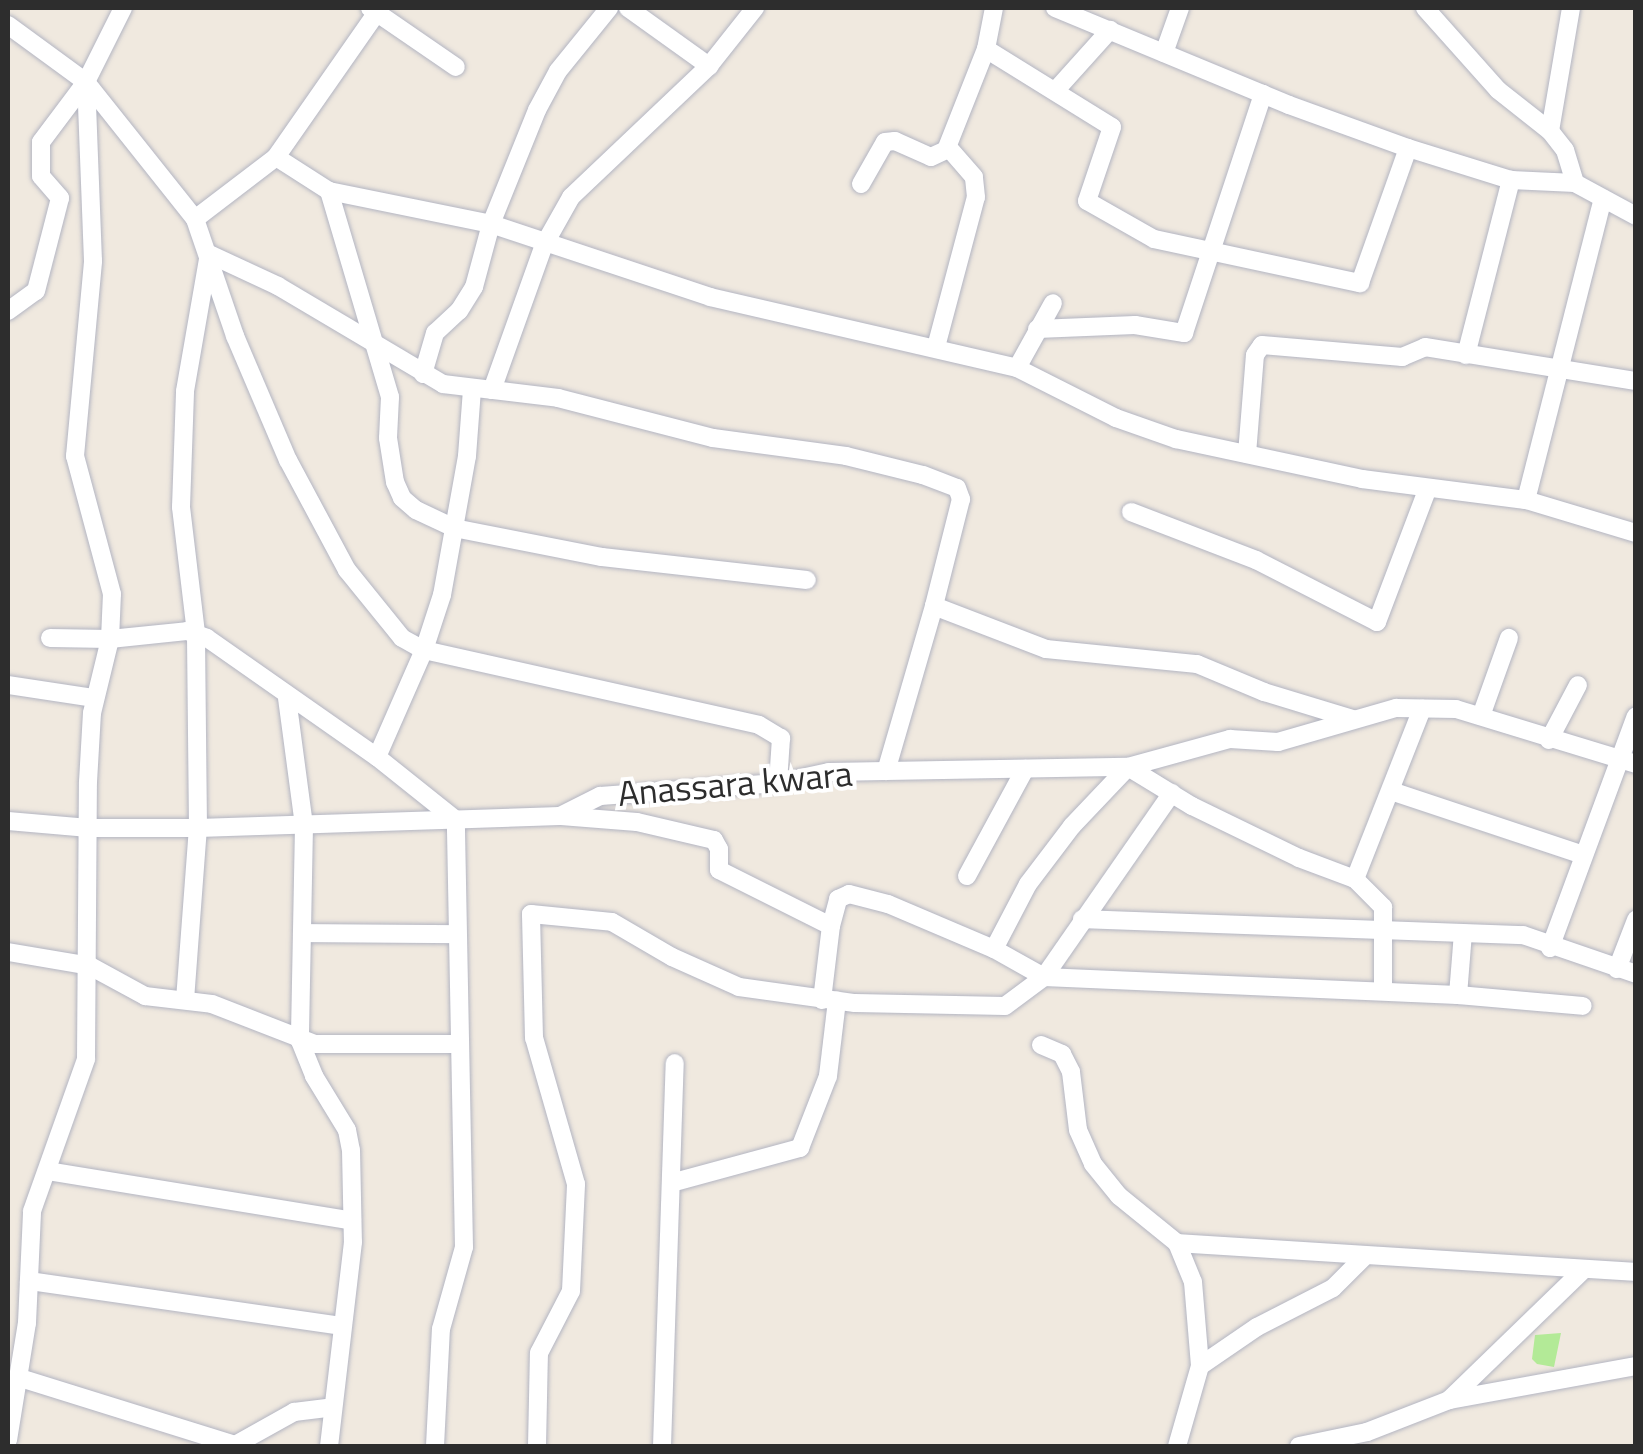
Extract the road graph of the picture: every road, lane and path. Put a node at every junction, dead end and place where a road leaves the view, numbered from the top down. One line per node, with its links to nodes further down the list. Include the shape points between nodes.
1 (123, 8): 17 (street)
2 (609, 8): 31 (street, via 558,71)
3 (628, 8): 15 (street)
4 (755, 8): 15 (street)
5 (994, 8): 13 (street)
6 (1055, 8): 12 (street)
7 (1180, 8): 14 (street)
8 (1425, 8): 20 (street, via 1484,76)
9 (1571, 8): 20 (street)
10 (376, 9): 16 (street); 23 (street)
11 (8, 25): 17 (street)
12 (1110, 30): 14 (street); 18 (street)
13 (986, 49): 18 (street); 21 (street)
14 (1164, 53): 19 (street)
15 (709, 66): 32 (street, via 581,186)
16 (456, 68)
17 (86, 82): 30 (street); 36 (street, via 41,142 41,176 60,198 36,291); 57 (street, via 93,261 75,456 112,594)
18 (1056, 90): 33 (street, via 1112,127 1087,197 1090,206 1147,238)
19 (1264, 94): 22 (street); 33 (street)
20 (1550, 131): 25 (street)
21 (948, 146): 26 (street, via 931,157 896,140 886,142); 39 (street, via 974,177 976,197)
22 (1408, 148): 24 (street); 33 (street, via 1360,284)
23 (276, 157): 27 (street); 30 (street)
24 (1511, 180): 25 (street); 40 (street)
25 (1575, 183): 28 (street)
26 (861, 184)
27 (329, 191): 31 (street); 38 (street, via 366,303)
28 (1603, 199): 29 (street); 42 (street)
29 (1636, 216)
30 (196, 219): 34 (street)
31 (491, 224): 32 (street); 43 (street, via 474,287 436,333)
32 (544, 245): 39 (street, via 710,298); 45 (street)
33 (1208, 252): 37 (street, via 1184,332)
34 (209, 254): 38 (street); 54 (street, via 184,390 181,506); 58 (street, via 235,336 325,533 382,616)
35 (1053, 303): 37 (street)
36 (8, 311)
37 (1038, 329): 41 (street)
38 (372, 343): 43 (street); 50 (street, via 390,397 388,438 402,498)
39 (936, 346): 41 (street)
40 (1466, 356): 42 (street); 46 (street, via 1424,347 1402,357 1262,345 1255,355)
41 (1017, 368): 46 (street, via 1116,418)
42 (1560, 368): 44 (street); 48 (street)
43 (422, 374): 45 (street)
44 (1636, 381)
45 (482, 390): 50 (street); 53 (street, via 558,398 714,438 846,456 952,485 960,499)
46 (1246, 454): 47 (street)
47 (1428, 488): 48 (street); 49 (street, via 1377,622 1256,560)
48 (1526, 500): 51 (street)
49 (1132, 512)
50 (454, 528): 52 (street, via 602,557); 58 (street)
51 (1636, 534)
52 (806, 580)
53 (934, 606): 66 (street, via 1046,648 1197,664); 72 (street)
54 (196, 634): 57 (street); 62 (street); 81 (street)
55 (50, 638): 57 (street)
56 (1509, 638): 64 (street)
57 (110, 640): 61 (street)
58 (424, 650): 68 (street); 73 (street, via 759,725 781,738)
59 (8, 685): 61 (street)
60 (1578, 685): 67 (street)
61 (94, 698): 80 (street)
62 (287, 698): 68 (street); 79 (street)
63 (1422, 708): 64 (street, Anassara kwara); 66 (street, Anassara kwara); 74 (street)
64 (1481, 716): 67 (street, Anassara kwara)
65 (1636, 716): 69 (street)
66 (1354, 719): 70 (street, Anassara kwara, via 1278,742 1230,738)
67 (1549, 740): 69 (street, Anassara kwara)
68 (377, 756): 77 (street)
69 (1628, 763): 82 (street)
70 (1128, 766): 71 (street, Anassara kwara); 75 (street); 93 (street, via 1028,884)
71 (1025, 769): 72 (street, Anassara kwara); 83 (street)
72 (886, 771): 73 (street, Anassara kwara, via 828,772)
73 (778, 783): 76 (street, Anassara kwara, via 600,796)
74 (1391, 791): 82 (street); 84 (street)
75 (1172, 793): 84 (street, via 1298,858); 85 (street)
76 (560, 816): 77 (street, Anassara kwara); 87 (street, via 637,822 714,840 719,870)
77 (456, 820): 79 (street, Anassara kwara); 91 (street)
78 (8, 822): 80 (street, Anassara kwara)
79 (304, 826): 81 (street, Anassara kwara); 89 (street)
80 (89, 828): 81 (street, Anassara kwara); 95 (street)
81 (198, 828): 100 (street)
82 (1583, 854): 92 (street)
83 (966, 876)
84 (1356, 878): 88 (street, via 1381,902)
85 (1082, 919): 88 (street); 97 (street)
86 (1636, 920): 96 (street)
87 (832, 926): 93 (street, via 838,899 849,894); 101 (street)
88 (1386, 928): 90 (street); 98 (street)
89 (302, 933): 91 (street); 103 (street)
90 (1463, 933): 92 (street, via 1523,935); 99 (street)
91 (457, 934): 104 (street)
92 (1550, 948): 96 (street)
93 (994, 949): 97 (street)
94 (8, 952): 95 (street)
95 (90, 966): 100 (street, via 145,996); 107 (street, via 86,1060)
96 (1626, 972)
97 (1044, 976): 98 (street); 101 (street, via 1005,1006)
98 (1383, 991): 99 (street)
99 (1458, 995): 102 (street)
100 (185, 1000): 103 (street, via 235,1012)
101 (830, 1000): 108 (street, via 828,1076 800,1148); 125 (street, via 731,984 612,922 531,914 538,1067 576,1184 572,1291 540,1353)
102 (1583, 1006)
103 (300, 1041): 104 (street); 109 (street, via 347,1130)
104 (459, 1044): 124 (street, via 464,1247 441,1329)
105 (1041, 1045): 110 (street, via 1062,1054 1071,1072 1078,1130 1093,1164 1119,1196)
106 (675, 1062): 108 (street)
107 (48, 1171): 109 (street); 114 (street, via 32,1210)
108 (671, 1183): 126 (street)
109 (352, 1221): 115 (street)
110 (1177, 1244): 111 (street); 117 (street, via 1193,1282)
111 (1364, 1257): 112 (street); 117 (street, via 1333,1288)
112 (1581, 1272): 113 (street); 120 (street)
113 (1636, 1272)
114 (29, 1280): 115 (street); 116 (street)
115 (341, 1326): 121 (street)
116 (15, 1343): 119 (street)
117 (1200, 1366): 127 (street)
118 (1636, 1366): 120 (street)
119 (17, 1376): 121 (street, via 235,1446 284,1416); 122 (street)
120 (1449, 1400): 128 (street, via 1367,1432)
121 (332, 1407): 123 (street)
122 (8, 1440)
123 (329, 1446)
124 (435, 1446)
125 (537, 1446)
126 (662, 1446)
127 (1178, 1446)
128 (1300, 1446)

